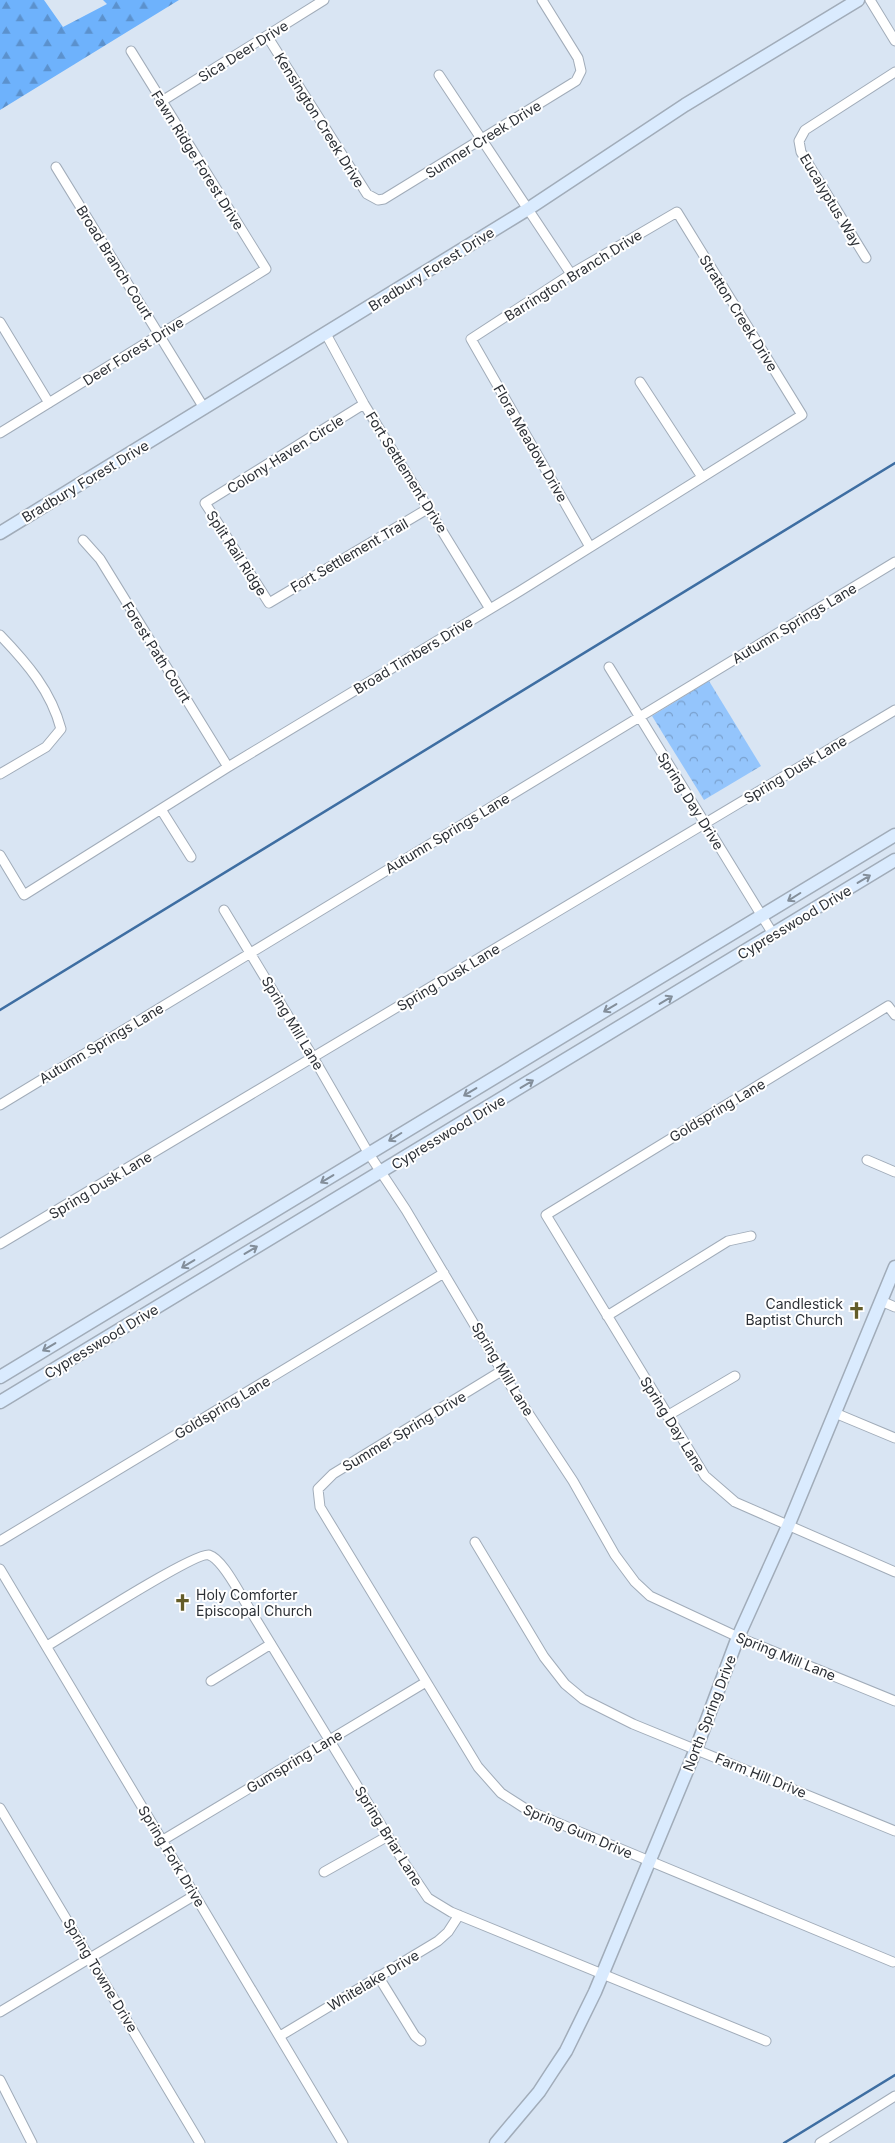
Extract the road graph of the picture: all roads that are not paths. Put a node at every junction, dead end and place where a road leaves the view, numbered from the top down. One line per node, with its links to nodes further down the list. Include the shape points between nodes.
1 (324, 0): 5 (street, Sica Deer Drive)
2 (542, 0): 11 (street, Sumner Creek Drive, via 578,58 581,71 576,81)
3 (858, 0): 14 (main road, Bradbury Forest Drive, via 685,105)
4 (870, 0): 6 (street)
5 (267, 36): 10 (street, Sica Deer Drive); 13 (street, Kensington Creek Drive, via 367,194)
6 (895, 41)
7 (131, 51): 10 (street, Fawn Ridge Forest Drive)
8 (895, 72): 16 (street, Eucalyptus Way, via 805,130 799,141 801,152)
9 (439, 75): 11 (street)
10 (162, 101): 17 (street, Fawn Ridge Forest Drive)
11 (482, 140): 13 (street, Sumner Creek Drive, via 390,197); 14 (street)
12 (56, 167): 21 (street, Broad Branch Court)
13 (378, 200)
14 (528, 209): 18 (street); 20 (main road, Bradbury Forest Drive)
15 (677, 212): 18 (street, Barrington Branch Drive); 27 (street, Stratton Creek Drive)
16 (866, 258)
17 (266, 269): 21 (street, Deer Forest Drive)
18 (571, 274): 22 (street, Barrington Branch Drive)
19 (0, 322): 24 (street)
20 (326, 334): 25 (street, Fort Settlement Drive); 26 (main road, Bradbury Forest Drive)
21 (160, 335): 24 (street, Deer Forest Drive); 26 (street, Broad Branch Court)
22 (471, 339): 34 (street, Flora Meadow Drive)
23 (640, 382): 29 (street)
24 (49, 403): 28 (street, Deer Forest Drive)
25 (364, 404): 30 (street, Colony Haven Circle); 31 (street, Fort Settlement Drive)
26 (204, 408): 32 (main road, Bradbury Forest Drive)
27 (802, 414): 29 (street, Broad Timbers Drive)
28 (0, 434)
29 (702, 477): 34 (street, Broad Timbers Drive)
30 (205, 503): 36 (street, Split Rail Ridge)
31 (430, 508): 36 (street, Fort Settlement Trail); 37 (street, Fort Settlement Drive)
32 (0, 533)
33 (83, 540): 42 (street, Forest Path Court, via 100,559)
34 (590, 547): 37 (street, Broad Timbers Drive)
35 (895, 562): 41 (street, Autumn Springs Lane)
36 (269, 602)
37 (490, 609): 42 (street, Broad Timbers Drive)
38 (0, 635): 43 (street, via 28,665 56,708 62,729 46,748)
39 (609, 667): 41 (street, Spring Day Drive)
40 (895, 710): 45 (street, Spring Dusk Lane)
41 (638, 716): 45 (street, Spring Day Drive); 53 (street, Autumn Springs Lane)
42 (228, 767): 44 (street, Broad Timbers Drive)
43 (0, 774)
44 (162, 811): 47 (street, Broad Timbers Drive, via 24,896); 48 (street)
45 (706, 822): 51 (street, Spring Day Drive); 57 (street, Spring Dusk Lane)
46 (895, 835): 51 (main road, Cypresswood Drive, one-way to 51)
47 (0, 855)
48 (191, 857)
49 (895, 860): 52 (main road, Cypresswood Drive, one-way to 49)
50 (224, 910): 53 (street, Spring Mill Lane)
51 (762, 917): 52 (street, Spring Day Drive); 55 (main road, Cypresswood Drive, one-way to 55)
52 (773, 934): 56 (main road, Cypresswood Drive, one-way to 52)
53 (250, 952): 57 (street, Spring Mill Lane); 58 (street, Autumn Springs Lane)
54 (895, 1015): 63 (street, Goldspring Lane, via 888,1006)
55 (565, 1035): 56 (main road); 59 (main road, Cypresswood Drive, one-way to 59)
56 (578, 1054): 62 (main road, Cypresswood Drive, one-way to 56)
57 (313, 1057): 59 (street, Spring Mill Lane); 65 (street, Spring Dusk Lane)
58 (0, 1105)
59 (369, 1154): 62 (street, Spring Mill Lane); 68 (main road, Cypresswood Drive, one-way to 68)
60 (866, 1160): 61 (street)
61 (895, 1172)
62 (380, 1173): 67 (street, Spring Mill Lane); 71 (main road, Cypresswood Drive, one-way to 62)
63 (546, 1215): 72 (street, Spring Day Lane)
64 (751, 1236): 72 (street, via 728,1241)
65 (0, 1244)
66 (895, 1267): 69 (main road, North Spring Drive)
67 (444, 1273): 73 (street, Spring Mill Lane); 82 (street, Goldspring Lane)
68 (135, 1296): 71 (main road); 74 (main road, Cypresswood Drive, one-way to 74)
69 (881, 1301): 70 (street); 77 (main road, North Spring Drive)
70 (895, 1306)
71 (146, 1314): 76 (main road, Cypresswood Drive)
72 (607, 1316): 78 (street, Spring Day Lane)
73 (504, 1370): 80 (street, Summer Spring Drive, via 333,1474 318,1488); 86 (street, Spring Mill Lane, via 615,1555 635,1582 650,1596)
74 (0, 1376)
75 (735, 1376): 78 (street)
76 (0, 1402)
77 (835, 1413): 79 (street); 81 (main road, North Spring Drive)
78 (668, 1416): 81 (street, Spring Day Lane, via 695,1462 719,1490 735,1502)
79 (895, 1438)
80 (320, 1500): 90 (street, Spring Gum Drive, via 320,1507)
81 (788, 1526): 85 (street, Spring Day Lane); 86 (main road, North Spring Drive)
82 (0, 1541)
83 (475, 1542): 93 (street, Farm Hill Drive, via 544,1657 565,1684 602,1710)
84 (0, 1569): 88 (street, Spring Fork Drive)
85 (895, 1572)
86 (738, 1637): 91 (street, Spring Mill Lane); 93 (main road, North Spring Drive)
87 (271, 1644): 88 (street, Spring Briar Lane, via 218,1561 202,1555); 89 (street); 92 (street, Spring Briar Lane)
88 (47, 1646): 97 (street, Spring Fork Drive)
89 (211, 1681)
90 (426, 1682): 92 (street, Gumspring Lane); 98 (street, Spring Gum Drive, via 478,1767 501,1793 529,1811)
91 (895, 1701)
92 (329, 1740): 96 (street, Spring Briar Lane); 97 (street, Gumspring Lane)
93 (696, 1749): 95 (street, Farm Hill Drive); 98 (main road, North Spring Drive)
94 (0, 1808): 102 (street, Spring Towne Drive)
95 (895, 1831)
96 (388, 1836): 99 (street); 101 (street, Spring Briar Lane, via 428,1898)
97 (163, 1840): 100 (street, Spring Fork Drive)
98 (648, 1861): 103 (street, Spring Gum Drive); 104 (main road, North Spring Drive, via 644,1879)
99 (324, 1872)
100 (195, 1895): 102 (street); 107 (street, Spring Fork Drive)
101 (459, 1915): 104 (street, Spring Briar Lane); 105 (street, Whitelake Drive, via 438,1941)
102 (90, 1958): 106 (street); 113 (street, Spring Towne Drive)
103 (893, 1962)
104 (603, 1974): 109 (street, Spring Briar Lane); 115 (main road, North Spring Drive, via 566,2051 533,2100)
105 (378, 1976): 107 (street, Whitelake Drive); 108 (street)
106 (0, 2012)
107 (280, 2036): 114 (street, Spring Fork Drive)
108 (421, 2041)
109 (766, 2041)
110 (0, 2080): 112 (street)
111 (895, 2096): 116 (street)
112 (32, 2143)
113 (200, 2143)
114 (343, 2143)
115 (496, 2143)
116 (820, 2143)

